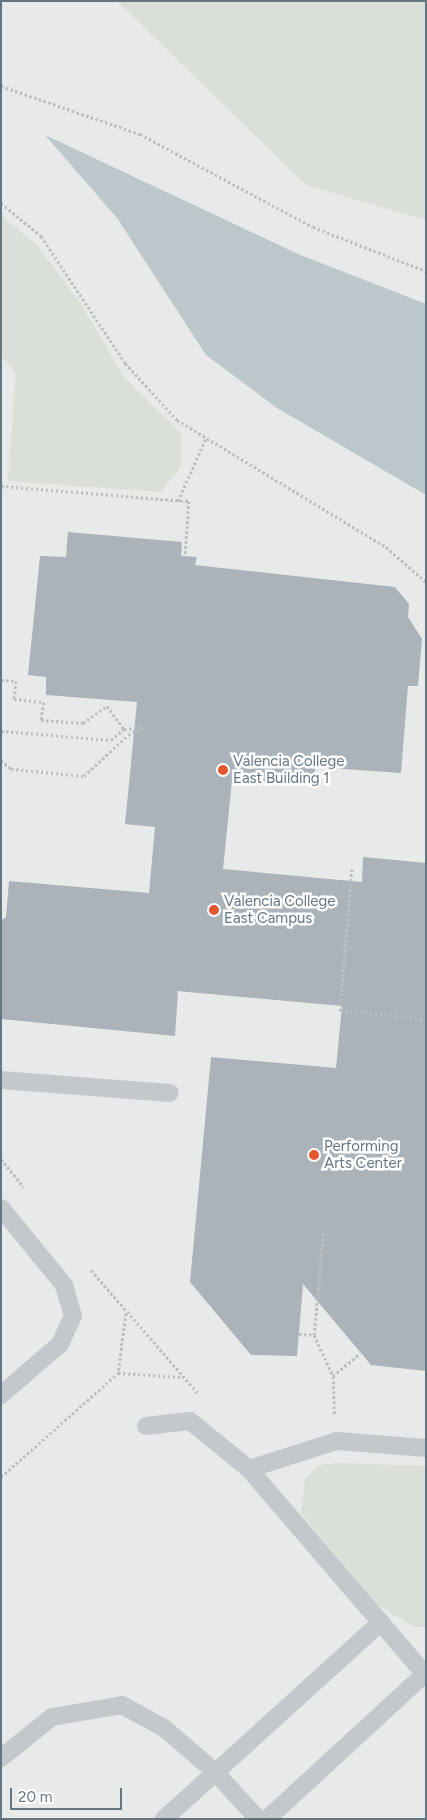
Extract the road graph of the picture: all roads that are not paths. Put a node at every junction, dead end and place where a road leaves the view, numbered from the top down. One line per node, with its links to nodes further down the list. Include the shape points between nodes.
1 (1, 1080): 2 (lane)
2 (170, 1093)
3 (1, 1208): 4 (lane, via 64,1284 73,1316 60,1344)
4 (1, 1396)
5 (146, 1426): 7 (lane, via 190,1421)
6 (426, 1448): 7 (lane, via 337,1441)
7 (249, 1469): 8 (lane)
8 (381, 1622): 9 (lane); 11 (lane)
9 (426, 1673): 14 (lane)
10 (1, 1758): 11 (lane, via 52,1717 122,1705 164,1728)
11 (215, 1772): 12 (lane); 13 (lane)
12 (164, 1819)
13 (258, 1819)
14 (267, 1819)

